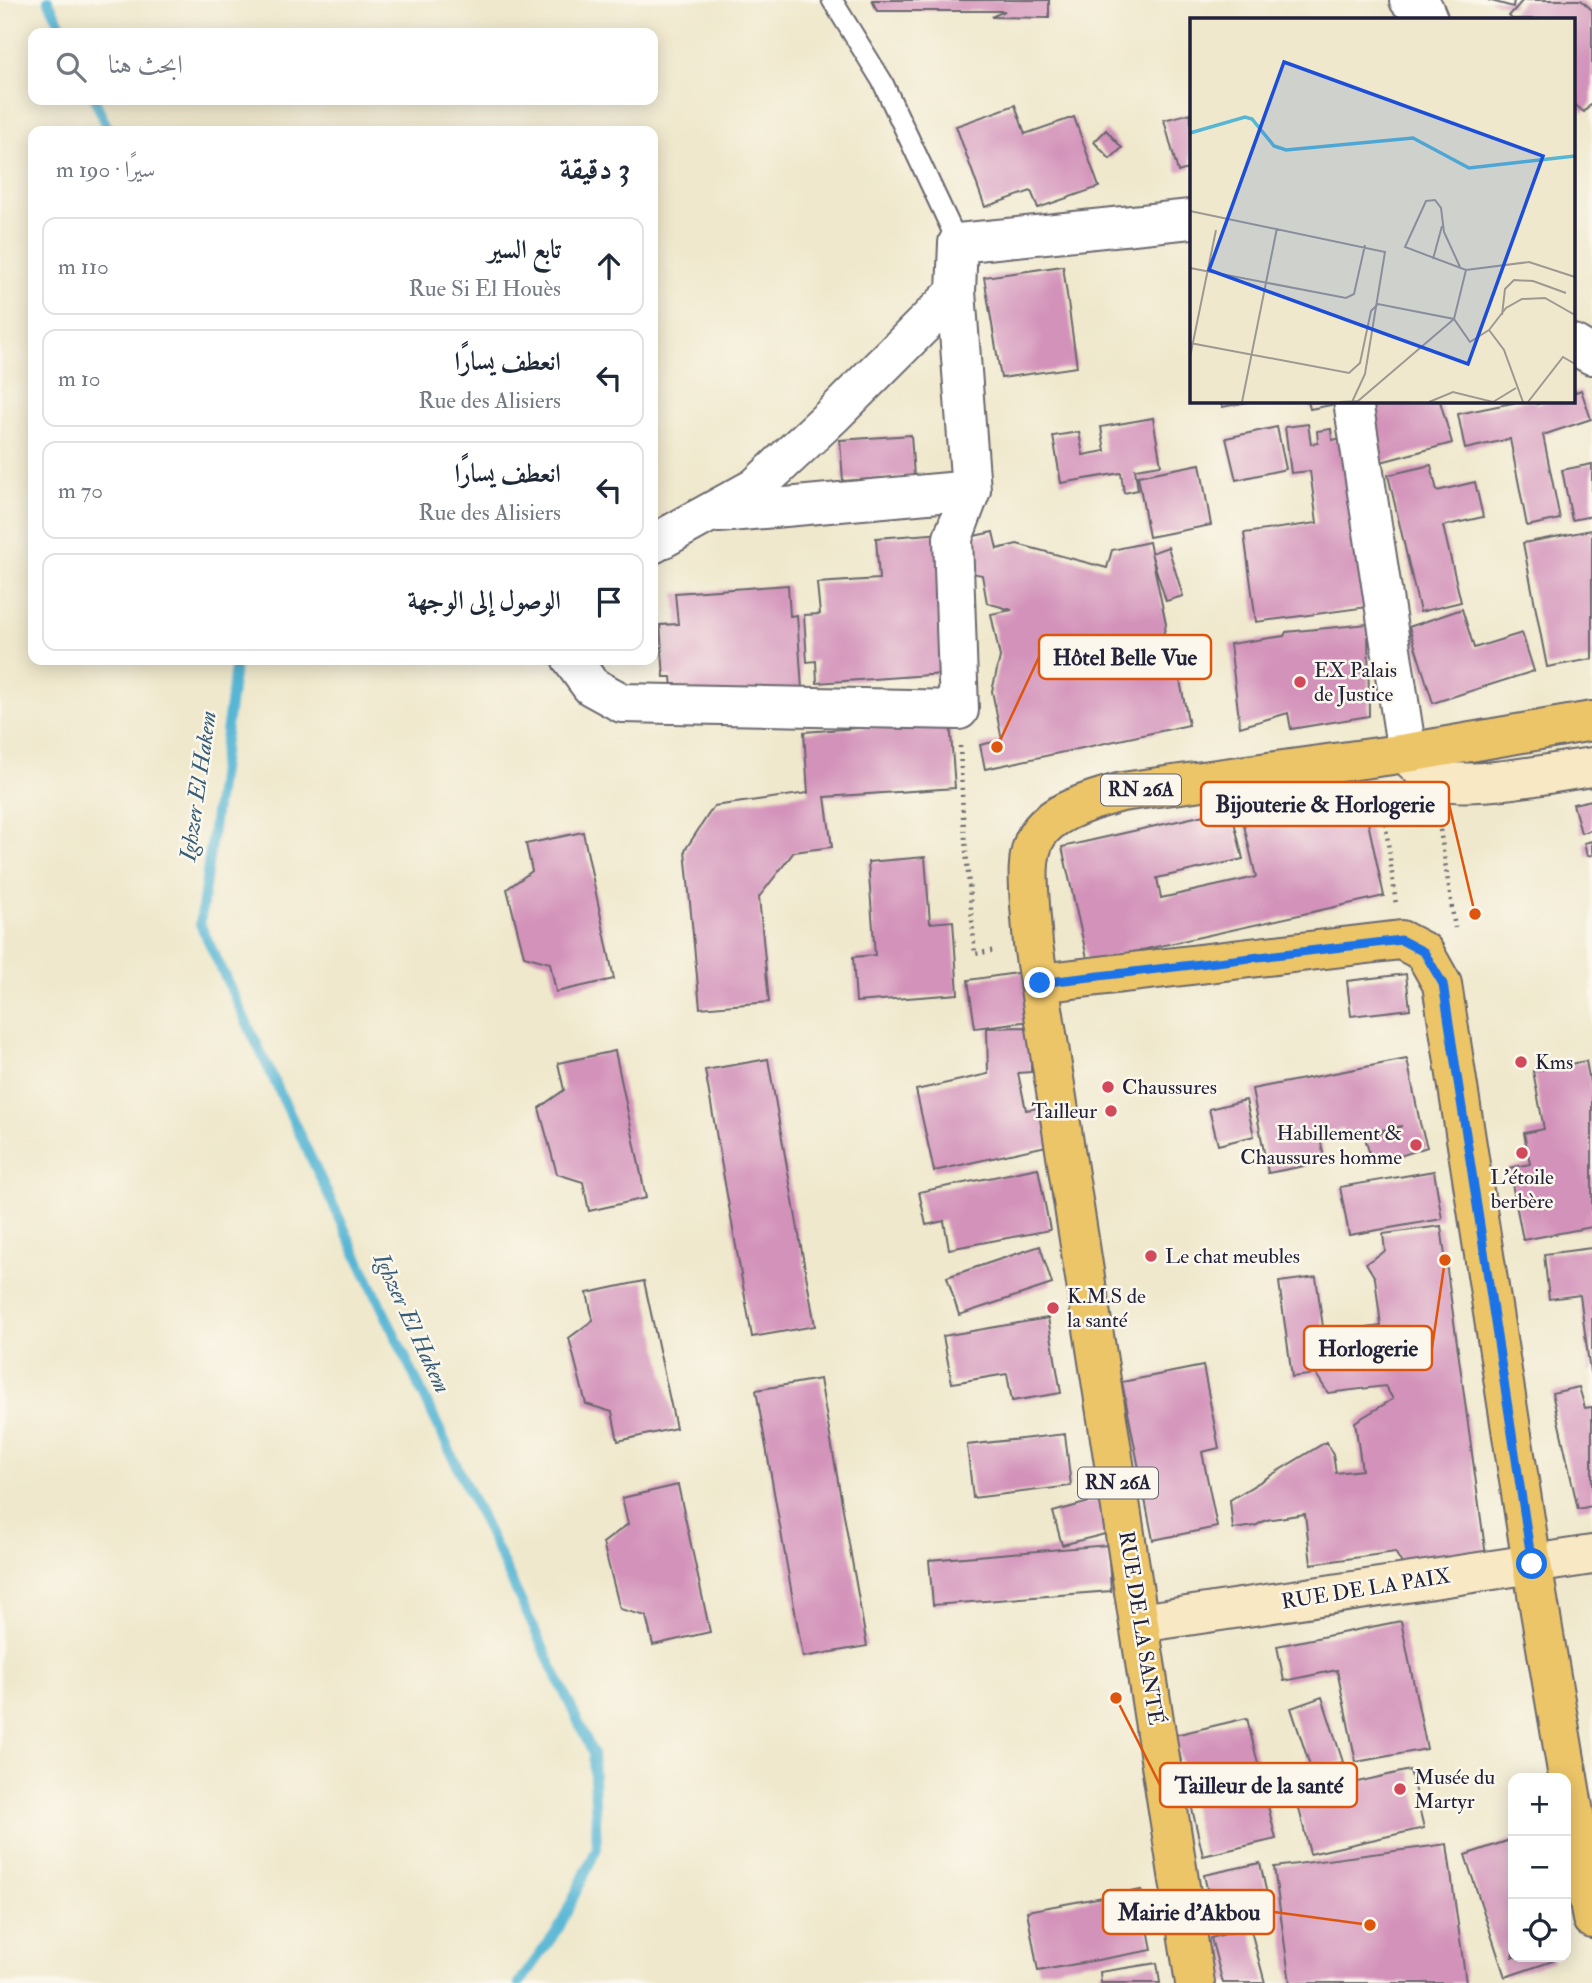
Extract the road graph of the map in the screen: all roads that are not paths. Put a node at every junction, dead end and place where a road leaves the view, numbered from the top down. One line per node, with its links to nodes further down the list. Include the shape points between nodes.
1 (832, 0): 5 (lane, via 882,81)
2 (1409, 0): 3 (street, via 1424,9)
3 (1428, 18)
4 (1190, 219): 5 (street)
5 (958, 243): 6 (street)
6 (956, 292): 10 (street); 11 (street, via 755,487)
7 (1574, 345): 8 (street)
8 (1592, 355)
9 (1353, 402): 15 (street)
10 (971, 490): 11 (street); 13 (street, via 953,538 959,710 622,703 591,686)
11 (710, 513): 12 (street)
12 (658, 541)
13 (576, 665)
14 (1592, 721): 15 (main road, RN 26A)
15 (1407, 753): 16 (street, via 1415,765 1438,780 1475,782); 17 (main road, RN 26A, via 1122,792 1050,819 1030,849 1028,872)
16 (1592, 767)
17 (1040, 983): 19 (main road, via 1401,940 1424,952 1443,984); 20 (main road, RUE DE LA SANTÉ / RN 26A)
18 (1592, 1555): 19 (street, RUE DE LA PAIX)
19 (1532, 1564): 20 (street, RUE DE LA PAIX); 21 (main road)
20 (1140, 1623): 22 (main road, RUE DE LA SANTÉ / RN 26A)
21 (1592, 1919)
22 (1195, 1983)

